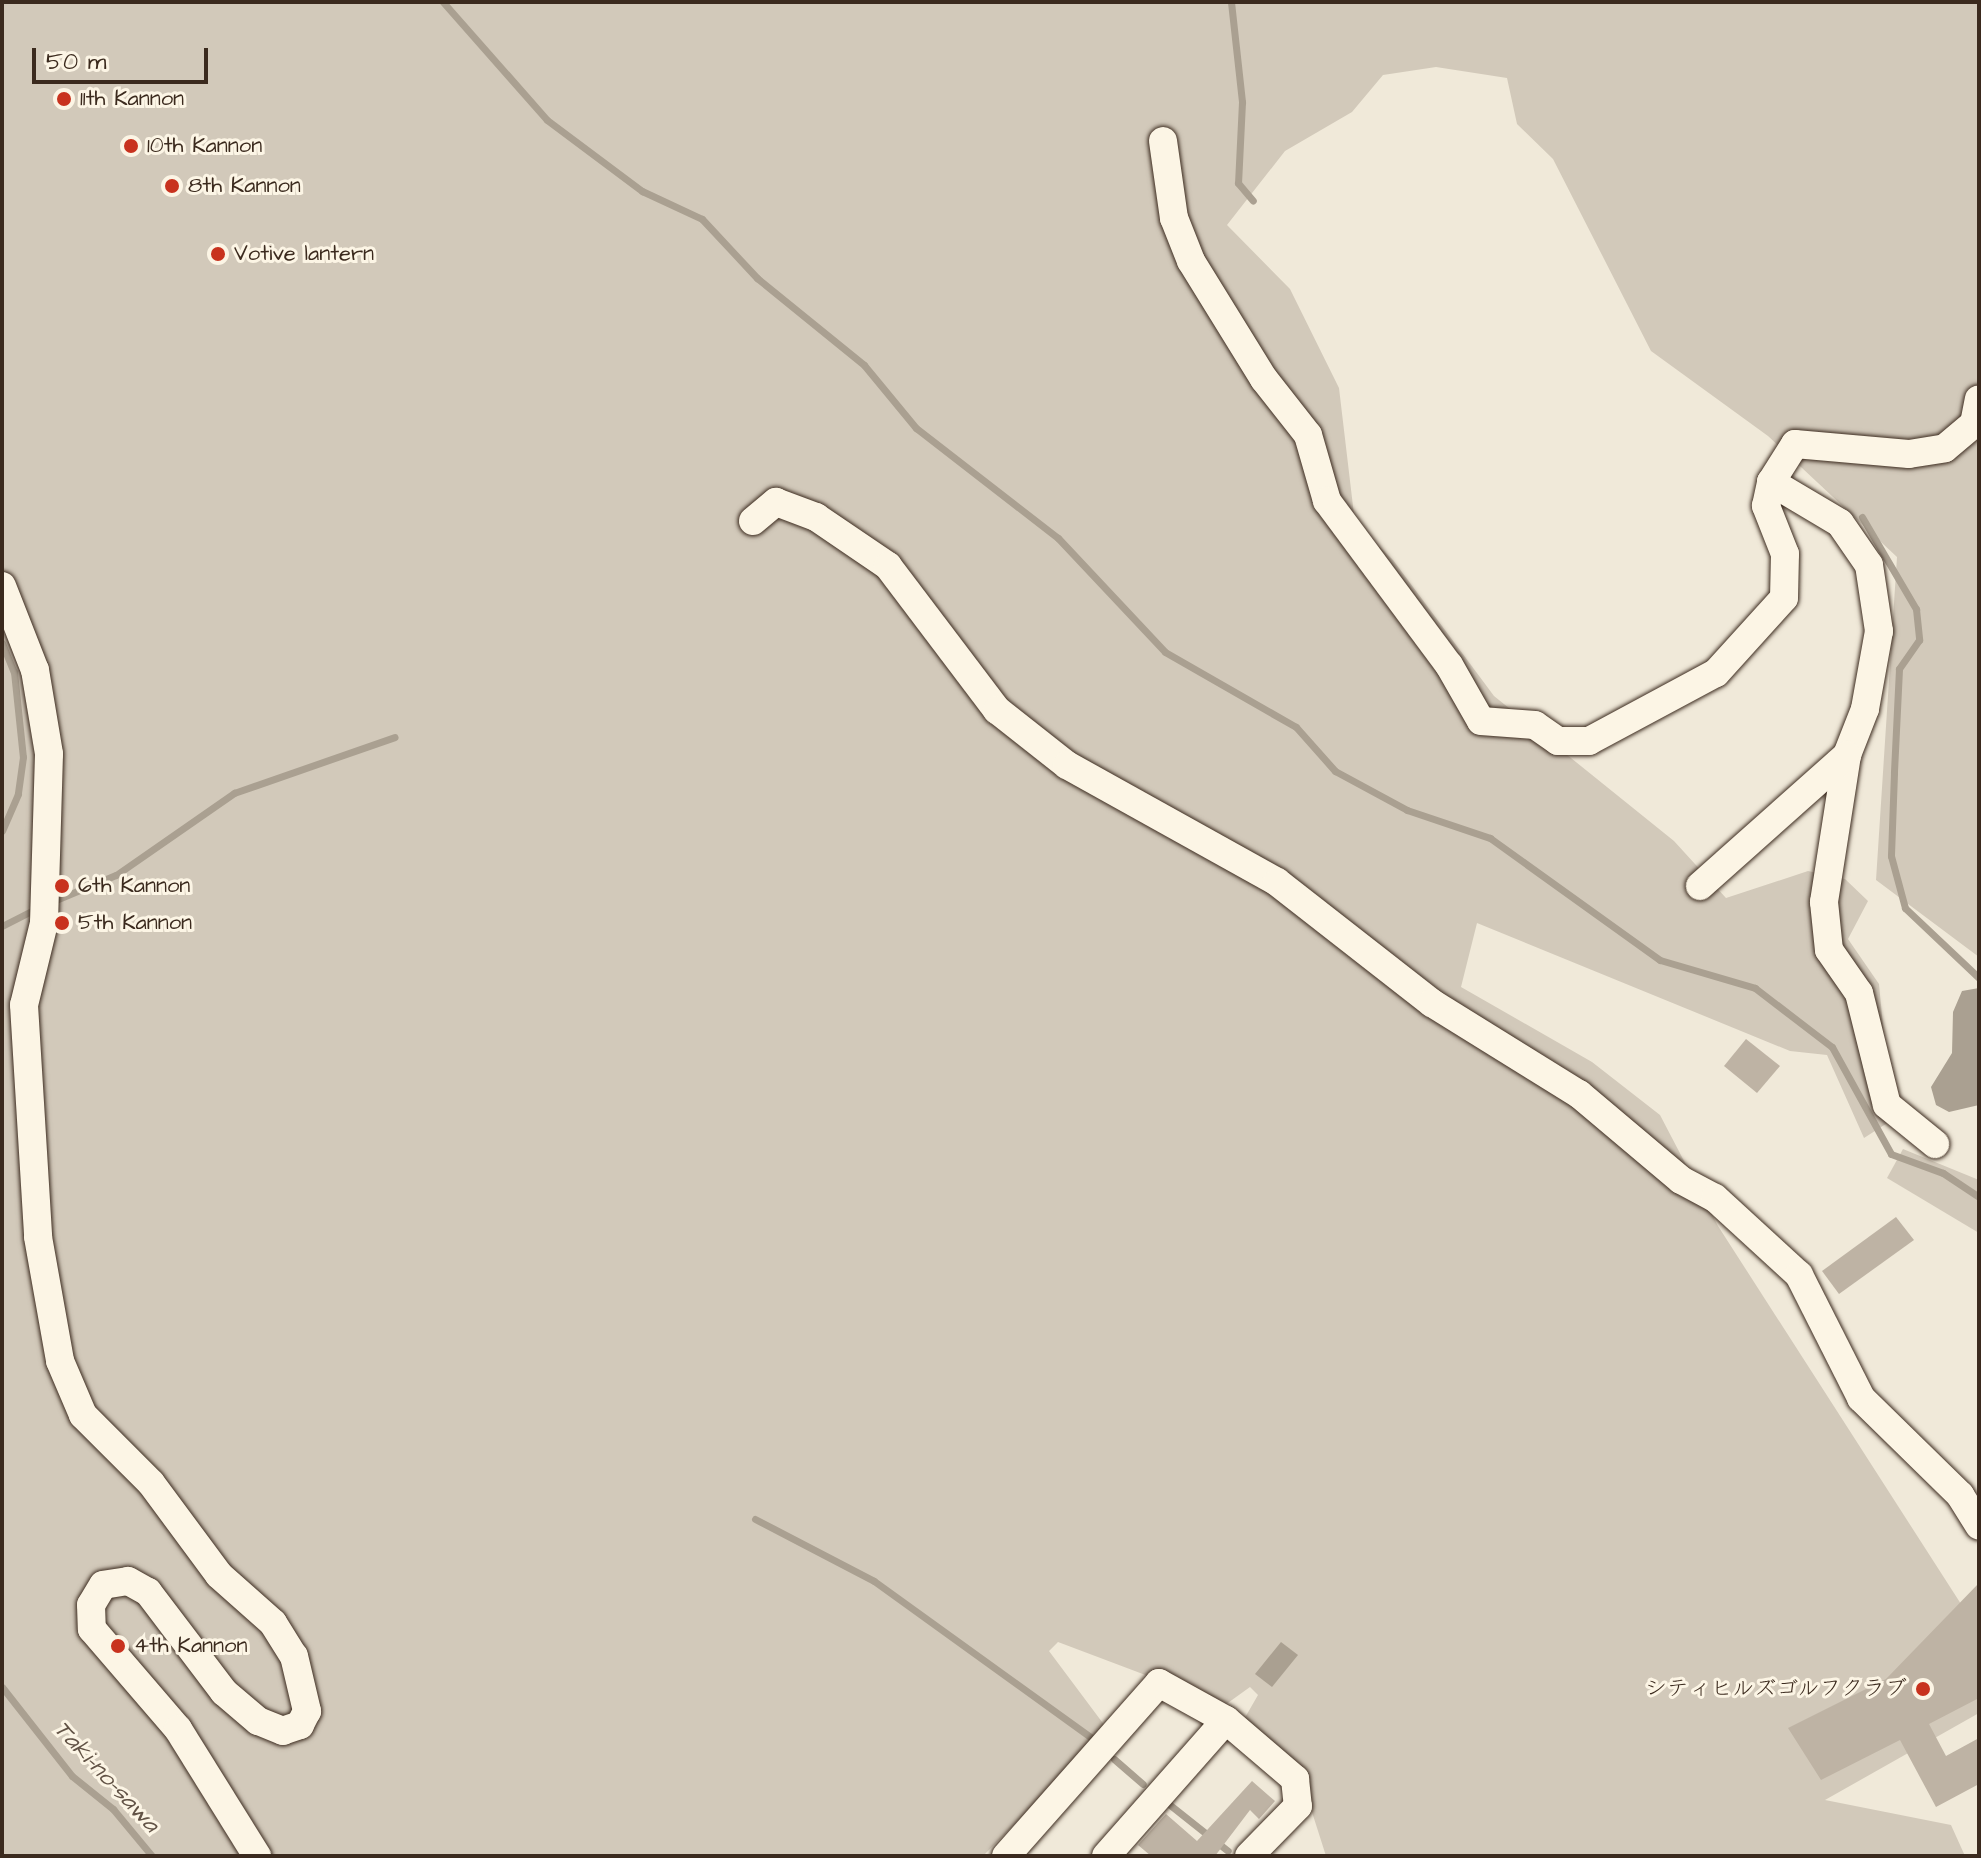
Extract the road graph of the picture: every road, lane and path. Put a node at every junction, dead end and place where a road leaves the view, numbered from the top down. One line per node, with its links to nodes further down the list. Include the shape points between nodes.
1 (1163, 141): 3 (street, via 1174,218 1191,261 1264,379 1308,435 1327,501 1481,721 1535,725 1558,741 1589,741 1716,673 1784,598 1785,554 1766,506)
2 (1979, 399): 3 (street, via 1974,424 1945,448 1909,454 1795,444)
3 (1771, 482): 6 (street, via 1840,523 1869,565 1879,631 1865,709)
4 (753, 521): 9 (street, via 776,502 816,517 888,566 997,710 1067,765 1277,882 1432,1003 1579,1094 1681,1180 1715,1198 1799,1275 1861,1398 1960,1495)
5 (2, 586): 11 (street, via 35,670 49,754 44,923 24,1005 38,1237 60,1361 83,1415 151,1483 219,1575 273,1623 294,1656 307,1711 300,1725 283,1731 258,1721 224,1692 148,1592 128,1581 103,1585 91,1605 92,1629 178,1729)
6 (1847, 755): 7 (street); 8 (street, via 1824,902 1829,950 1859,993 1887,1105)
7 (1700, 886)
8 (1935, 1144)
9 (1979, 1526)
10 (1226, 1720): 12 (street, via 1159,1683); 13 (street); 14 (street, via 1295,1779 1298,1806)
11 (257, 1856)
12 (1006, 1856)
13 (1106, 1856)
14 (1249, 1856)

